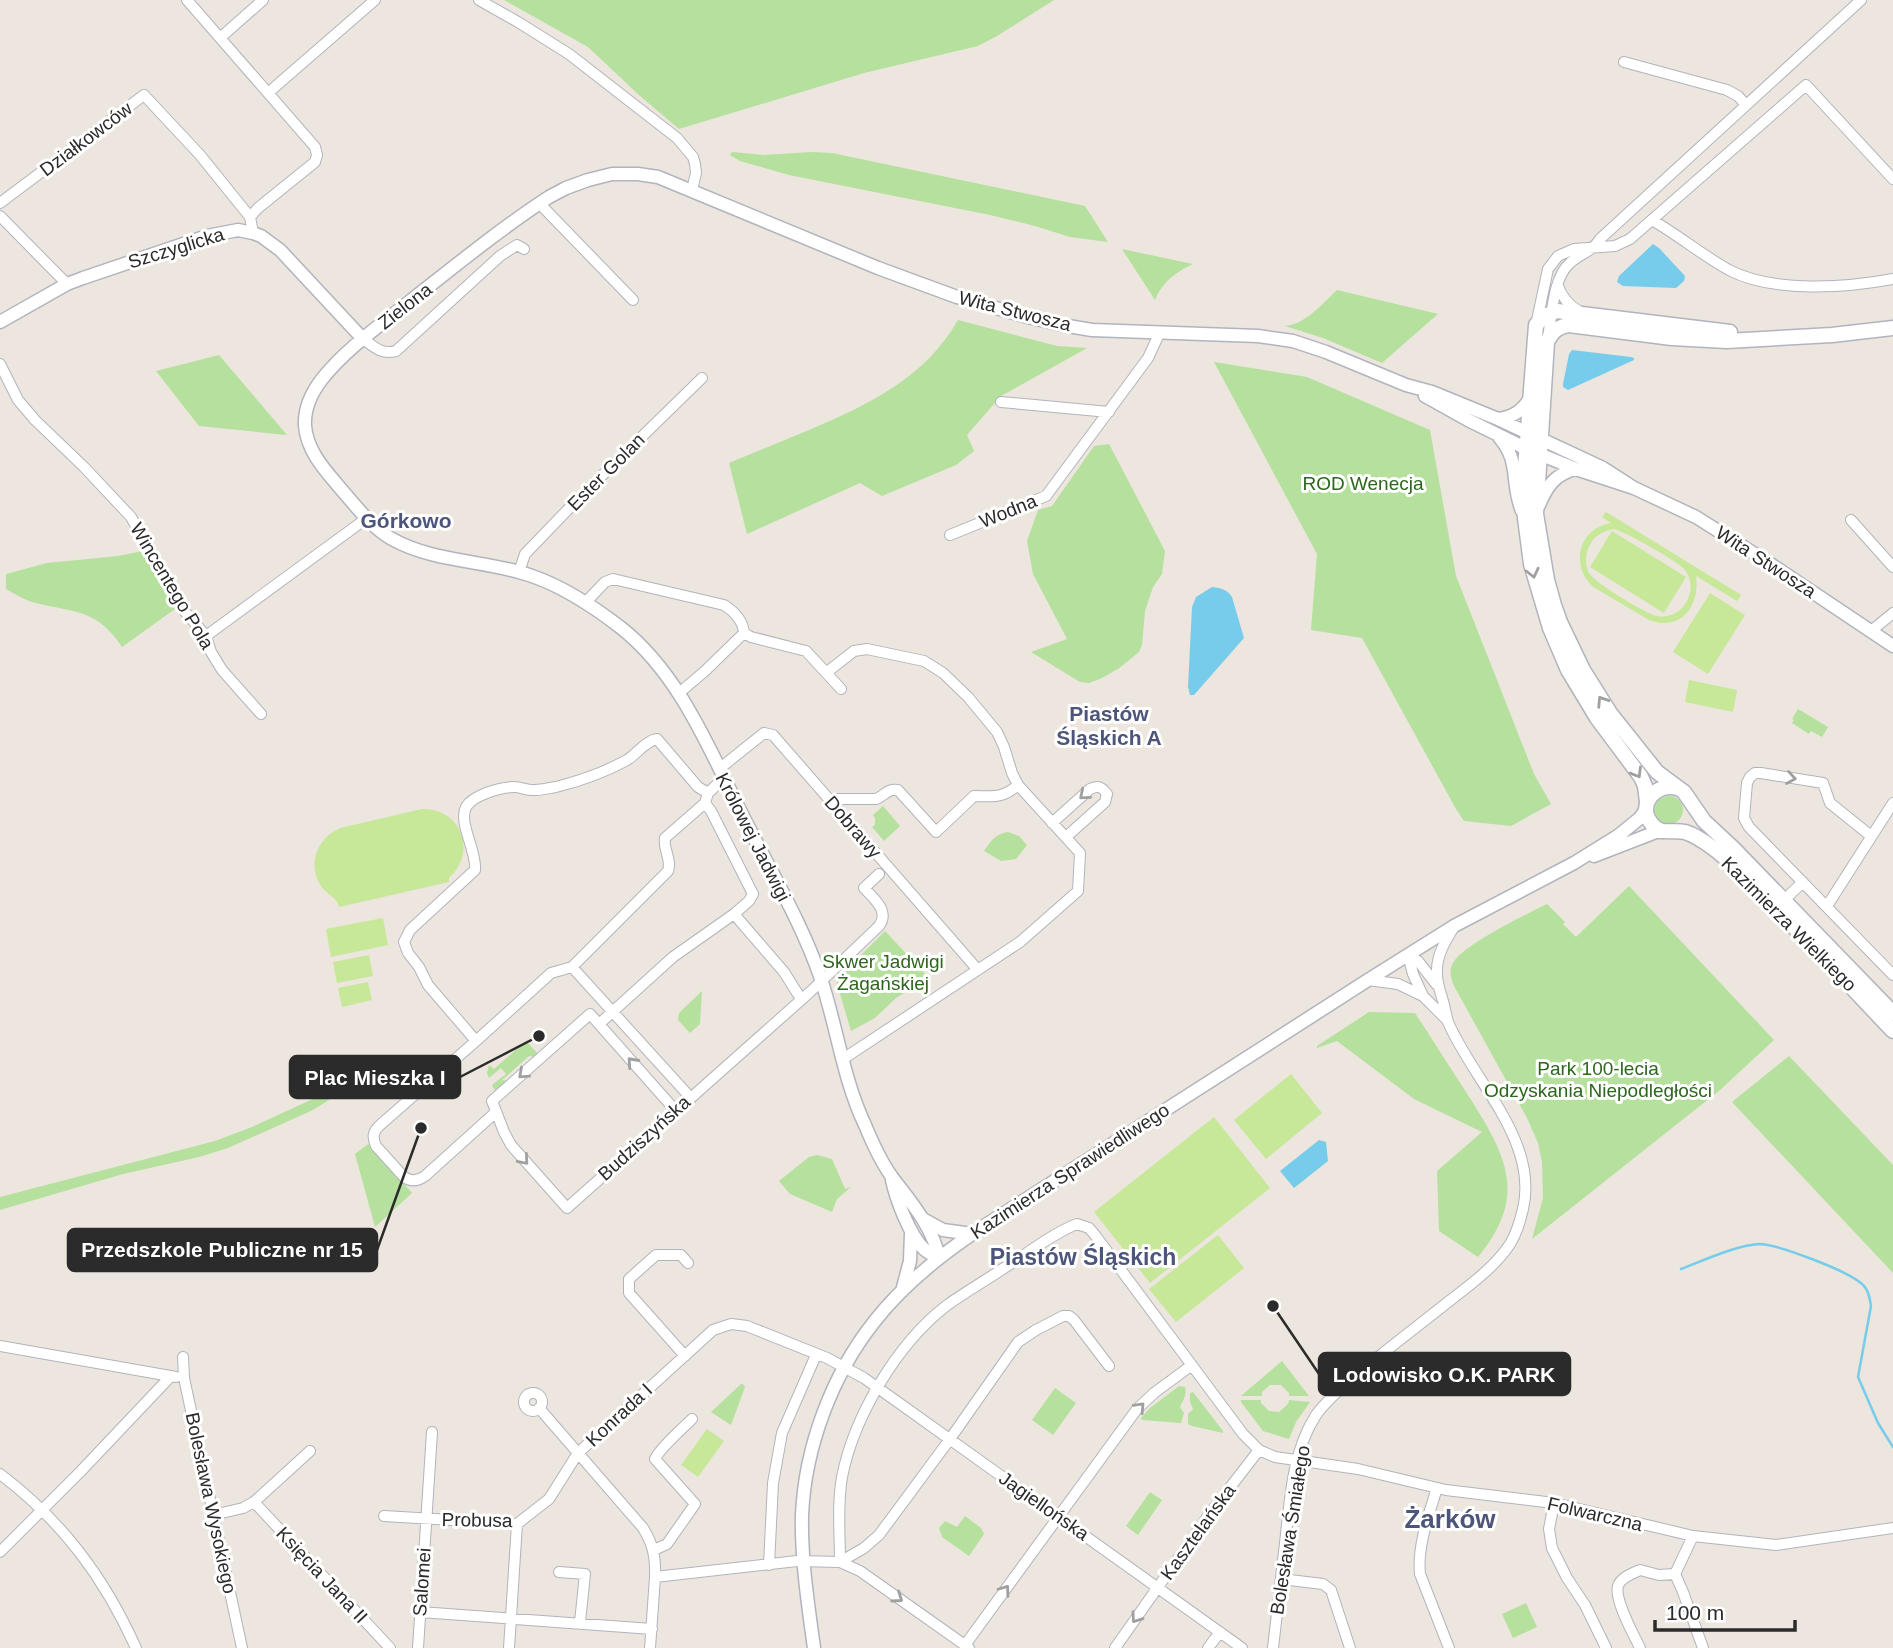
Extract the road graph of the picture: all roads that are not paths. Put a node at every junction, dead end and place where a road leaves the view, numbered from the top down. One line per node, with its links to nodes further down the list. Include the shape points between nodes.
1 (187, 0): 6 (street)
2 (263, 0): 6 (street)
3 (375, 0): 8 (street)
4 (479, 0): 12 (street, via 569,54 677,138 695,164)
5 (1861, 0): 9 (street)
6 (220, 38): 8 (street)
7 (1624, 62): 9 (street, via 1727,90)
8 (269, 92): 16 (street, via 317,155 315,162)
9 (1746, 105): 19 (street)
10 (638, 174): 12 (street, Wita Stwosza); 14 (street, Zielona, via 588,180)
11 (1893, 179): 17 (street, via 1806,85)
12 (692, 190): 32 (street, Wita Stwosza, via 957,297 1062,326)
13 (0, 203): 16 (street, Działkowców, via 144,95)
14 (539, 203): 25 (street); 34 (street, Zielona)
15 (0, 216): 22 (street)
16 (250, 216): 18 (street)
17 (1651, 220): 19 (street, via 1621,244); 21 (street, via 1731,271 1761,281 1819,286)
18 (253, 233): 22 (street, Szczyglicka, via 238,230 207,236); 34 (street, Szczyglicka, via 280,250)
19 (1594, 247): 23 (street, via 1571,261); 24 (street, via 1558,256 1548,269)
20 (524, 249): 34 (street, via 517,245 500,256 396,351 381,351)
21 (1893, 279)
22 (67, 284): 28 (street, Szczyglicka)
23 (1558, 285): 26 (street); 27 (street, via 1568,304)
24 (1542, 290): 26 (street); 29 (street)
25 (633, 300)
26 (1550, 314): 27 (main road); 29 (main road); 30 (street); 35 (street)
27 (1585, 315): 33 (main road)
28 (0, 322)
29 (1536, 325): 39 (main road)
30 (1569, 325): 33 (main road, via 1699,339); 35 (main road, via 1556,329)
31 (1893, 328): 33 (main road)
32 (1160, 332): 38 (street, Wita Stwosza, via 1293,341); 41 (street, Wodna, via 1148,358)
33 (1779, 338)
34 (363, 339): 49 (street, Zielona, via 321,380 305,421 317,459)
35 (1547, 342): 44 (main road)
36 (0, 364): 58 (street, Wincentego Pola, via 18,400 35,420 131,517 181,607)
37 (702, 378): 53 (street, Ester Golan, via 525,554)
38 (1406, 385): 42 (street, Wita Stwosza); 43 (street, Wita Stwosza)
39 (1532, 397): 42 (street, via 1518,413); 44 (main road)
40 (1001, 402): 41 (street)
41 (1109, 412): 51 (street, Wodna, via 1046,496)
42 (1498, 419): 44 (street, Wita Stwosza)
43 (1496, 434): 45 (street, Wita Stwosza); 48 (street, via 1513,457 1516,495)
44 (1535, 435): 45 (main road); 47 (street, Wita Stwosza)
45 (1533, 451): 46 (street, Wita Stwosza); 48 (main road, via 1524,481)
46 (1576, 469): 47 (street, Wita Stwosza); 48 (street, via 1552,481)
47 (1634, 488): 56 (street, Wita Stwosza, via 1696,517)
48 (1530, 516): 66 (main road, one-way to 48, via 1638,750 1583,670 1554,605); 71 (main road, one-way to 71, via 1531,565 1558,649 1581,694 1641,777)
49 (367, 519): 53 (street, Zielona, via 393,540 420,550); 58 (street)
50 (1851, 520): 52 (street)
51 (950, 535)
52 (1893, 567)
53 (519, 572): 54 (street, Królowej Jadwigi)
54 (585, 603): 57 (street, via 613,579 724,605 744,624); 62 (street, Królowej Jadwigi, via 633,638)
55 (1893, 613): 56 (street)
56 (1871, 631): 59 (street, Wita Stwosza)
57 (744, 633): 60 (street, via 806,650); 62 (street)
58 (206, 636): 63 (street, Wincentego Pola, via 222,670)
59 (1893, 646)
60 (827, 672): 61 (street); 65 (street, via 854,651 867,649 924,661 968,697 997,732)
61 (841, 688)
62 (679, 693): 64 (street, Królowej Jadwigi)
63 (261, 714)
64 (721, 774): 67 (street); 68 (street, Dobrawy, via 764,733 773,735); 88 (street, Królowej Jadwigi)
65 (1018, 785): 68 (street, via 1002,796 974,796 936,832 898,790 876,799); 72 (street)
66 (1678, 788): 69 (main road); 71 (main road, via 1660,788)
67 (706, 798): 81 (street, via 753,894); 84 (street, via 665,838 669,867); 97 (street, via 657,739 630,759 568,784 531,791 514,787 468,803 464,818 475,870 410,930 404,942 428,985)
68 (829, 799): 85 (street, Dobrawy)
69 (1691, 802): 73 (main road, via 1686,824); 79 (main road, Kazimierza Wielkiego, via 1704,821)
70 (1893, 803): 74 (street)
71 (1647, 806): 73 (main road, via 1653,826); 76 (street, Kazimierza Sprawiedliwego, via 1626,830)
72 (1052, 823): 75 (street); 75 (street, one-way to 72, via 1105,802 1107,794 1102,788 1090,789)
73 (1670, 831): 76 (street, Kazimierza Sprawiedliwego); 96 (main road, Kazimierza Wielkiego, via 1700,839 1731,864)
74 (1871, 836): 78 (street, one-way to 74, via 1744,818 1747,783 1755,773 1823,783 1830,803); 80 (street)
75 (1066, 837): 85 (street, via 1080,853 1078,891 1028,936)
76 (1574, 863): 82 (street, Kazimierza Sprawiedliwego)
77 (879, 874): 88 (street, Budziszyńska, via 864,888 883,911 883,920)
78 (1803, 882): 79 (street); 80 (street)
79 (1784, 900): 93 (main road, Kazimierza Wielkiego)
80 (1827, 906): 86 (street)
81 (734, 914): 91 (street); 92 (street, via 673,957)
82 (1454, 926): 83 (street, Kazimierza Sprawiedliwego); 89 (street, Bolesława Śmiałego, via 1438,960)
83 (1408, 955): 87 (street, Kazimierza Sprawiedliwego); 89 (street, Bolesława Śmiałego); 90 (street, Bolesława Śmiałego)
84 (572, 967): 92 (street); 97 (street, via 551,973)
85 (978, 970): 98 (street)
86 (1893, 975)
87 (1368, 979): 90 (street, Bolesława Śmiałego, via 1398,984); 105 (street, Kazimierza Sprawiedliwego)
88 (821, 981): 91 (street, Budziszyńska); 98 (street, Królowej Jadwigi)
89 (1440, 990): 94 (street, Bolesława Śmiałego)
90 (1423, 996): 94 (street, Bolesława Śmiałego)
91 (801, 999): 99 (street, Budziszyńska)
92 (612, 1011): 95 (street); 99 (street)
93 (1893, 1013)
94 (1448, 1022): 126 (street, Bolesława Śmiałego, via 1521,1156 1526,1180 1519,1226 1510,1244 1477,1279 1324,1404 1304,1438)
95 (598, 1024): 100 (street, one-way to 95); 101 (street, Budziszyńska, one-way to 101, via 590,1014 492,1101)
96 (1893, 1031)
97 (476, 1041): 101 (street, via 379,1126 373,1139 404,1177 420,1180)
98 (843, 1059): 102 (street, Królowej Jadwigi, via 864,1124)
99 (690, 1097): 100 (street, Budziszyńska)
100 (675, 1110): 101 (street, Budziszyńska, one-way to 100, via 511,1145 567,1208)
101 (496, 1112)
102 (891, 1175): 103 (street, Królowej Jadwigi); 104 (street, Królowej Jadwigi)
103 (920, 1216): 105 (street, via 943,1230); 106 (street, Królowej Jadwigi)
104 (911, 1229): 106 (street, Królowej Jadwigi, via 922,1247); 108 (street, via 912,1251)
105 (972, 1234): 106 (street, Kazimierza Sprawiedliwego)
106 (939, 1258): 108 (street, Kazimierza Sprawiedliwego)
107 (688, 1263): 111 (street, via 681,1255 656,1255 629,1279 629,1293)
108 (902, 1291): 114 (street, Kazimierza Sprawiedliwego, via 873,1322)
109 (0, 1346): 116 (street)
110 (816, 1354): 111 (street, Konrada I, via 731,1324 713,1330); 114 (street, Konrada I); 143 (street, via 782,1433 773,1483)
111 (685, 1356): 125 (street, Konrada I)
112 (183, 1357): 117 (street, Bolesława Wysokiego)
113 (1192, 1365): 118 (street, via 1095,1235 1077,1224 946,1307 903,1351); 123 (street); 134 (street, one-way to 113, via 1137,1409)
114 (845, 1366): 118 (street, Jagiellońska); 141 (street, Kazimierza Sprawiedliwego, via 822,1419 808,1470)
115 (1109, 1366): 122 (street, via 1074,1320 1063,1316 1018,1342)
116 (171, 1376): 117 (street); 131 (street)
117 (184, 1378): 132 (street, Bolesława Wysokiego)
118 (878, 1388): 122 (street, Jagiellońska); 142 (street, via 842,1476)
119 (539, 1408): 125 (street)
120 (692, 1419): 139 (street, via 656,1459 695,1504 667,1544)
121 (432, 1432): 135 (street, Salomei)
122 (950, 1439): 134 (street, Jagiellońska); 142 (street, via 873,1542)
123 (1259, 1450): 126 (street); 148 (street, Kasztelańska)
124 (310, 1451): 129 (street)
125 (578, 1453): 136 (street, Probusa, via 549,1499); 139 (street, Konrada I, via 643,1528)
126 (1297, 1461): 128 (street, Folwarczna, via 1358,1469); 147 (street, Bolesława Śmiałego)
127 (0, 1474): 131 (street)
128 (1437, 1488): 130 (street, Folwarczna); 167 (street, via 1419,1564)
129 (254, 1502): 132 (street); 157 (street, Księcia Jana II)
130 (1554, 1503): 138 (street, Folwarczna); 168 (street, via 1549,1529 1552,1548)
131 (43, 1509): 140 (street); 155 (street, via 98,1577)
132 (213, 1515): 156 (street, Bolesława Wysokiego)
133 (384, 1516): 135 (street, Probusa)
134 (1058, 1517): 148 (street, Jagiellońska); 154 (street, one-way to 134)
135 (426, 1519): 136 (street, Probusa); 149 (street, Salomei)
136 (517, 1524): 150 (street)
137 (1893, 1528): 138 (street, Folwarczna, via 1776,1545)
138 (1693, 1536): 145 (street)
139 (654, 1550): 146 (street, Konrada I)
140 (0, 1552)
141 (804, 1561): 142 (street); 143 (street); 161 (street, Kazimierza Sprawiedliwego)
142 (840, 1562): 154 (street, one-way to 154, via 860,1571)
143 (769, 1565): 146 (street)
144 (559, 1572): 151 (street, via 585,1574)
145 (1675, 1574): 169 (street, via 1640,1570 1618,1585); 170 (street)
146 (655, 1577): 152 (street, Konrada I)
147 (1281, 1579): 165 (street, Bolesława Śmiałego); 166 (street, via 1327,1586 1334,1594)
148 (1158, 1588): 153 (street, Jagiellońska); 162 (street, Kasztelańska, one-way to 162)
149 (420, 1612): 150 (street); 158 (street, Salomei)
150 (511, 1618): 151 (street); 159 (street)
151 (580, 1622): 152 (street)
152 (652, 1629): 160 (street, Konrada I)
153 (1220, 1632): 163 (street); 164 (street, Jagiellońska)
154 (967, 1646)
155 (136, 1648)
156 (242, 1648)
157 (390, 1648)
158 (418, 1648)
159 (509, 1648)
160 (650, 1648)
161 (814, 1648)
162 (1115, 1648)
163 (1208, 1648)
164 (1242, 1648)
165 (1273, 1648)
166 (1350, 1648)
167 (1449, 1648)
168 (1606, 1648)
169 (1640, 1648)
170 (1703, 1648)

